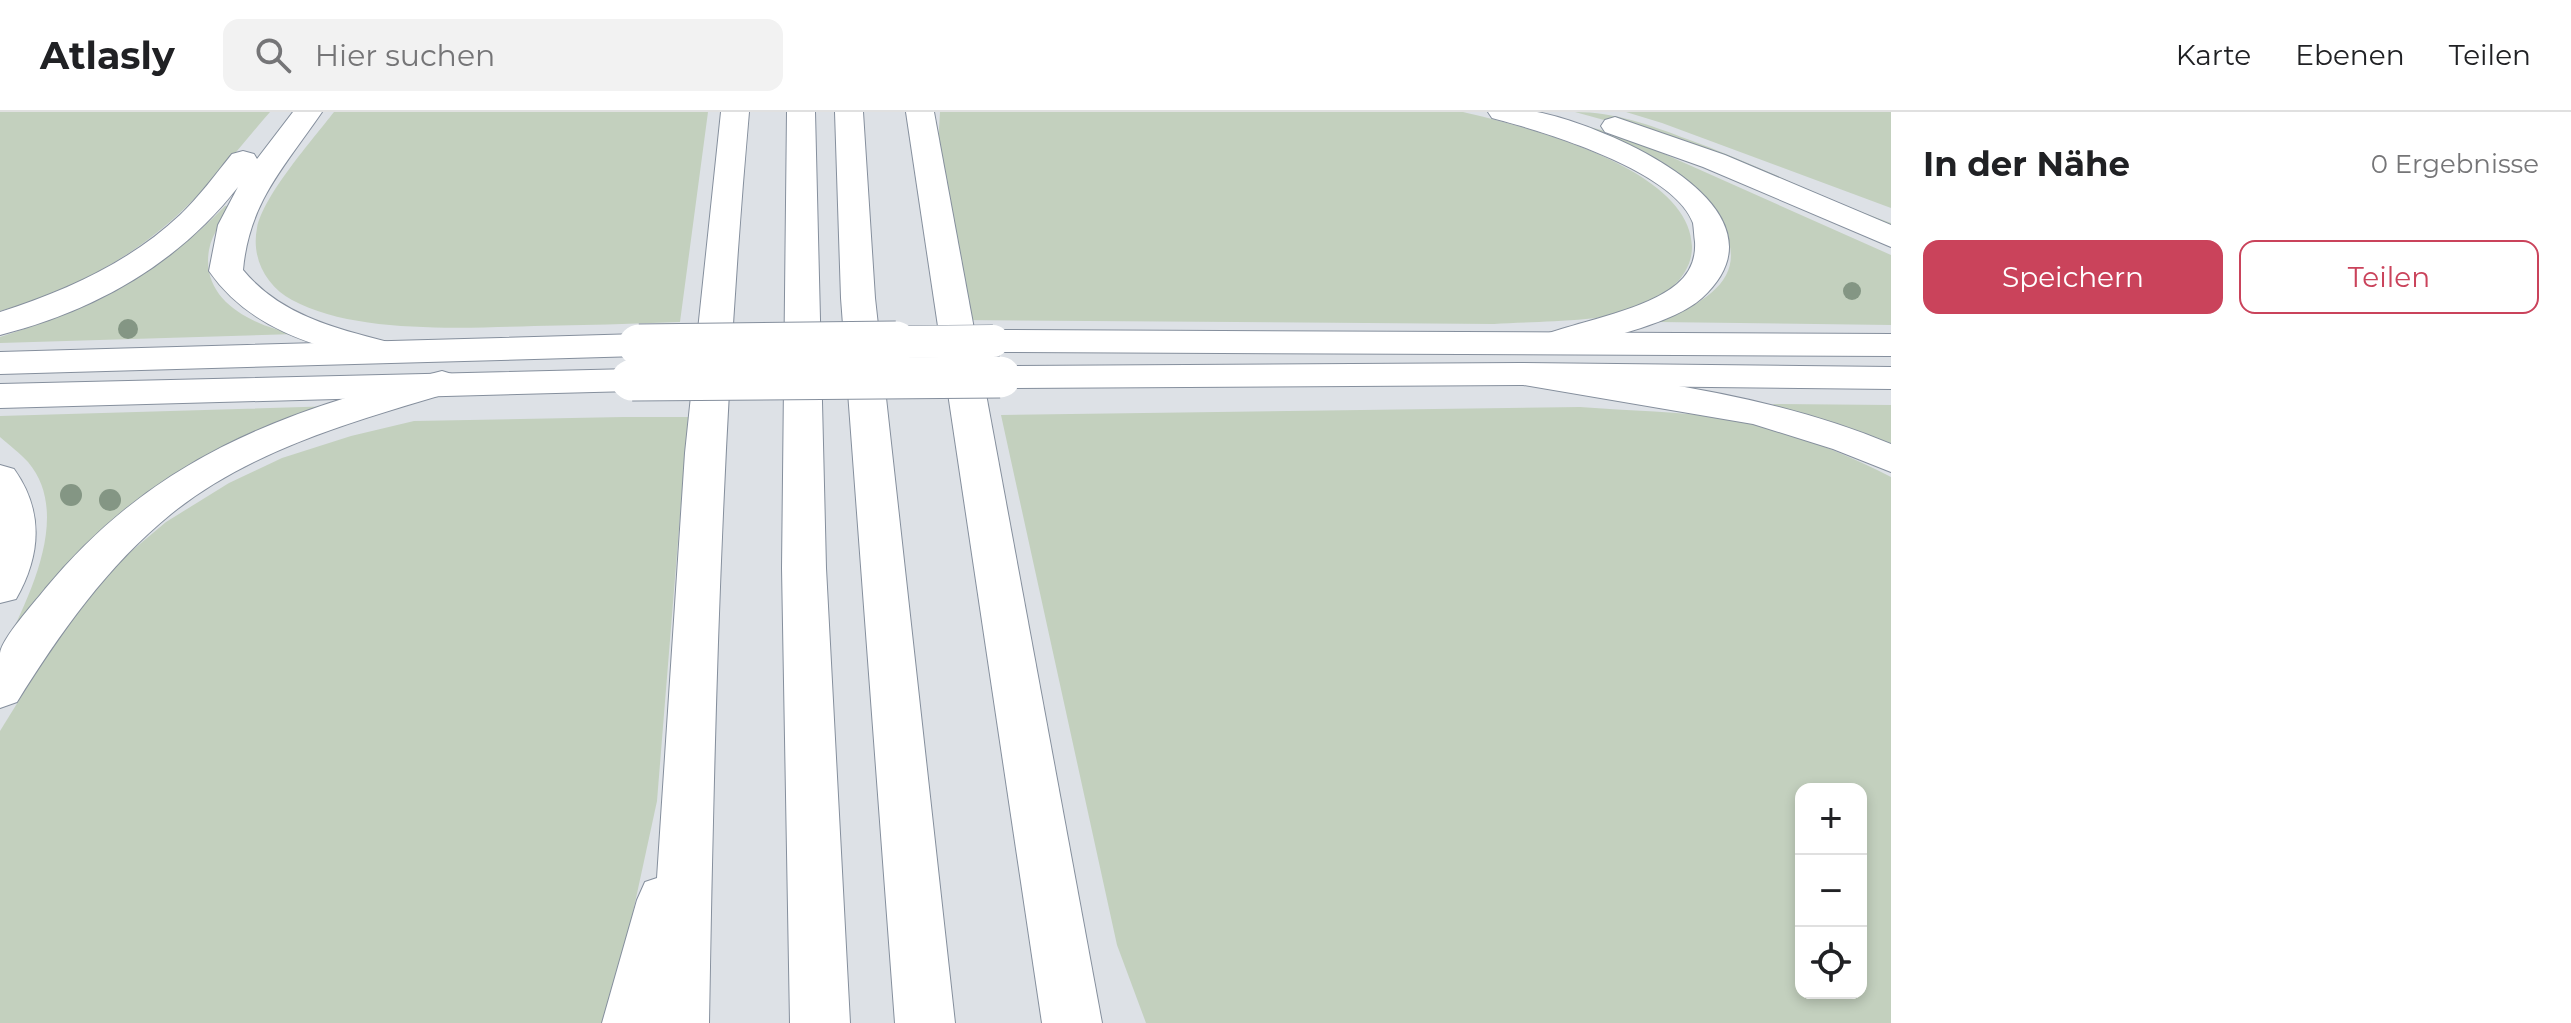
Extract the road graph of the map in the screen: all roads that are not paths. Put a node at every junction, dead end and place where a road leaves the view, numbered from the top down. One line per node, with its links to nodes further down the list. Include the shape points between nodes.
1 (283, 112): 12 (highway, via 192,222 151,256 95,288)
2 (308, 112): 15 (highway, via 236,215 226,271 251,303 267,313)
3 (724, 112): 10 (highway)
4 (735, 112): 10 (highway)
5 (801, 112): 31 (highway, via 799,421)
6 (849, 112): 32 (highway, via 861,328)
7 (1502, 112): 13 (highway, via 1573,132 1633,157 1683,190 1710,229 1713,243 1706,274 1683,297 1646,315)
8 (1562, 112): 11 (highway, via 1714,161)
9 (921, 113): 28 (highway)
10 (730, 153): 27 (highway)
11 (1891, 237)
12 (0, 324)
13 (1559, 342): 14 (highway); 16 (highway)
14 (1891, 345)
15 (383, 352): 17 (highway); 18 (highway)
16 (997, 359): 18 (highway, bridge); 19 (highway)
17 (0, 363)
18 (635, 363): 21 (highway)
19 (1519, 374): 20 (highway); 23 (highway, via 1738,407 1836,435)
20 (1891, 378)
21 (442, 383): 22 (highway); 26 (highway, via 294,430 216,466 173,493 125,529 61,600)
22 (0, 396)
23 (1891, 459)
24 (0, 479): 25 (highway, via 14,520)
25 (0, 587)
26 (0, 689)
27 (686, 816): 29 (highway); 30 (highway)
28 (1076, 1013)
29 (632, 1023)
30 (679, 1023)
31 (820, 1023)
32 (925, 1023)

